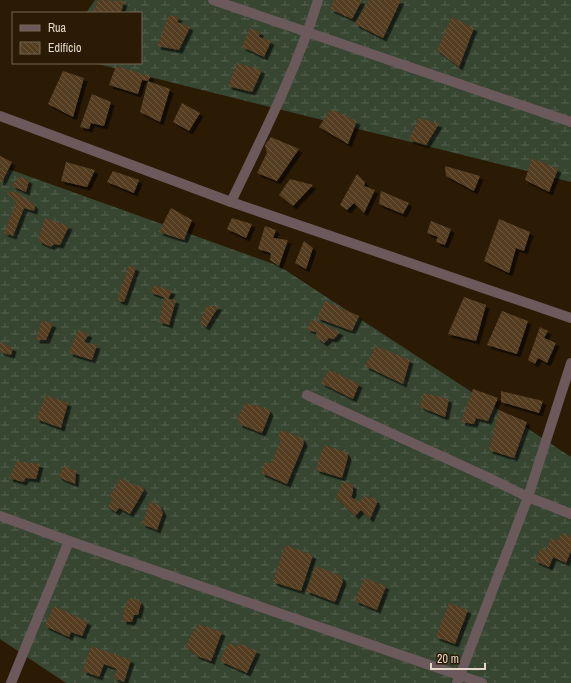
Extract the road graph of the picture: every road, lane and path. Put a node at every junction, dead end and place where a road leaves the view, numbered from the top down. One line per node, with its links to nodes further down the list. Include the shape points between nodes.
1 (213, 0): 3 (street)
2 (318, 0): 3 (street)
3 (308, 33): 5 (street); 6 (street)
4 (0, 116): 6 (street)
5 (571, 122)
6 (231, 202): 7 (street)
7 (571, 318)
8 (571, 363): 10 (street)
9 (307, 395): 10 (street)
10 (528, 497): 11 (street); 14 (street)
11 (571, 514)
12 (0, 516): 13 (street)
13 (69, 541): 14 (street); 15 (street)
14 (459, 679): 16 (street)
15 (11, 683)
16 (482, 683)

